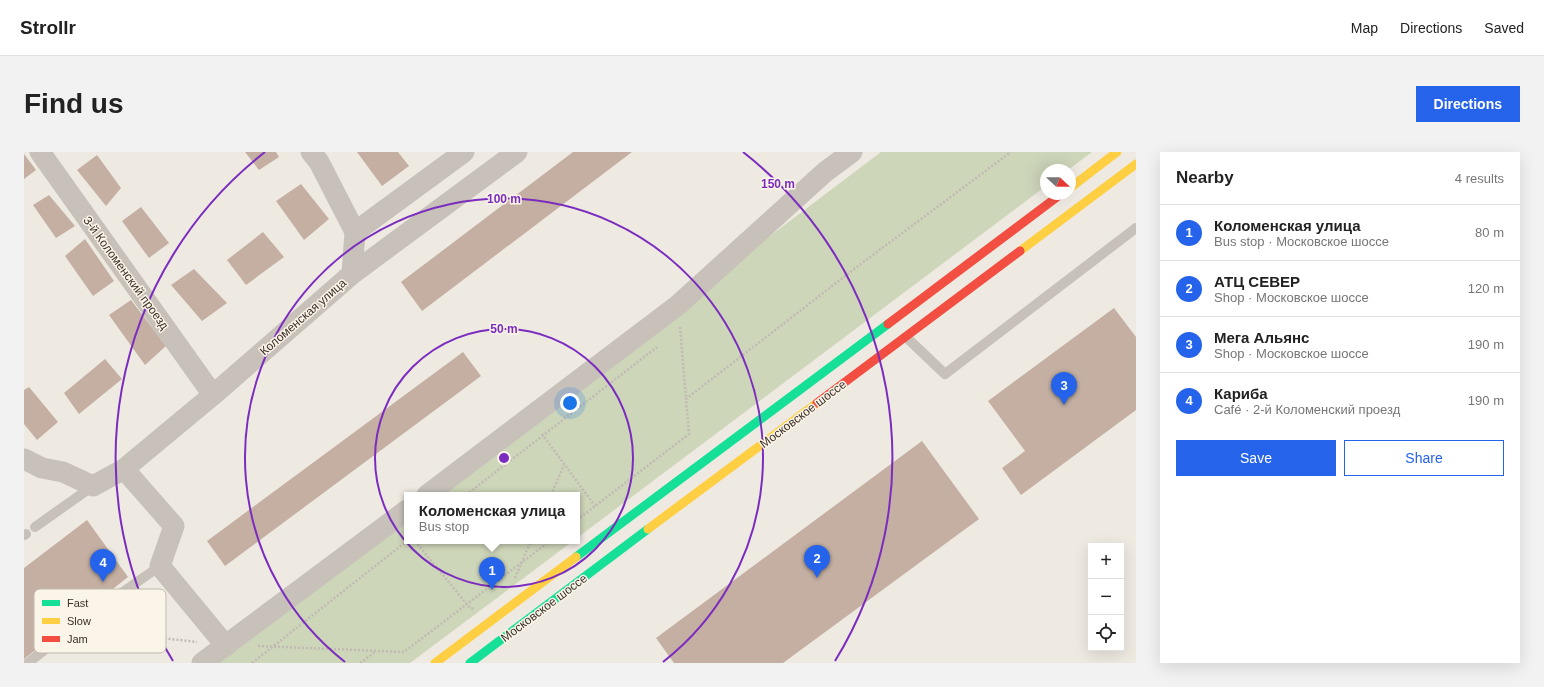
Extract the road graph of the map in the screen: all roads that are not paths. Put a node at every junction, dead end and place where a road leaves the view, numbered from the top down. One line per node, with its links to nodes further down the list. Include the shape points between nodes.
1 (40, 152): 14 (street, 3-й Коломенский проезд)
2 (311, 152): 11 (street, via 319,162)
3 (464, 152): 11 (street)
4 (517, 152): 12 (street, Коломенская улица)
5 (852, 152): 18 (street, via 825,172 678,305)
6 (1117, 152): 8 (main road)
7 (1136, 164): 13 (main road, Московское шоссе)
8 (1076, 183)
9 (1053, 200): 27 (main road, Московское шоссе)
10 (1136, 228): 13 (lane, via 945,374)
11 (355, 232): 12 (street)
12 (352, 274): 14 (street, Коломенская улица)
13 (906, 336): 28 (main road, Московское шоссе)
14 (213, 395): 16 (street, Коломенская улица)
15 (24, 459): 17 (street, via 42,468 63,472)
16 (124, 469): 17 (street, Коломенская улица); 21 (street, via 174,526)
17 (93, 486): 20 (lane)
18 (431, 492)
19 (404, 512): 23 (street)
20 (35, 527)
21 (160, 566): 22 (lane); 23 (street)
22 (127, 589)
23 (226, 646): 26 (street)
24 (40, 653): 25 (lane)
25 (28, 663)
26 (202, 663)
27 (435, 663)
28 (470, 663)

